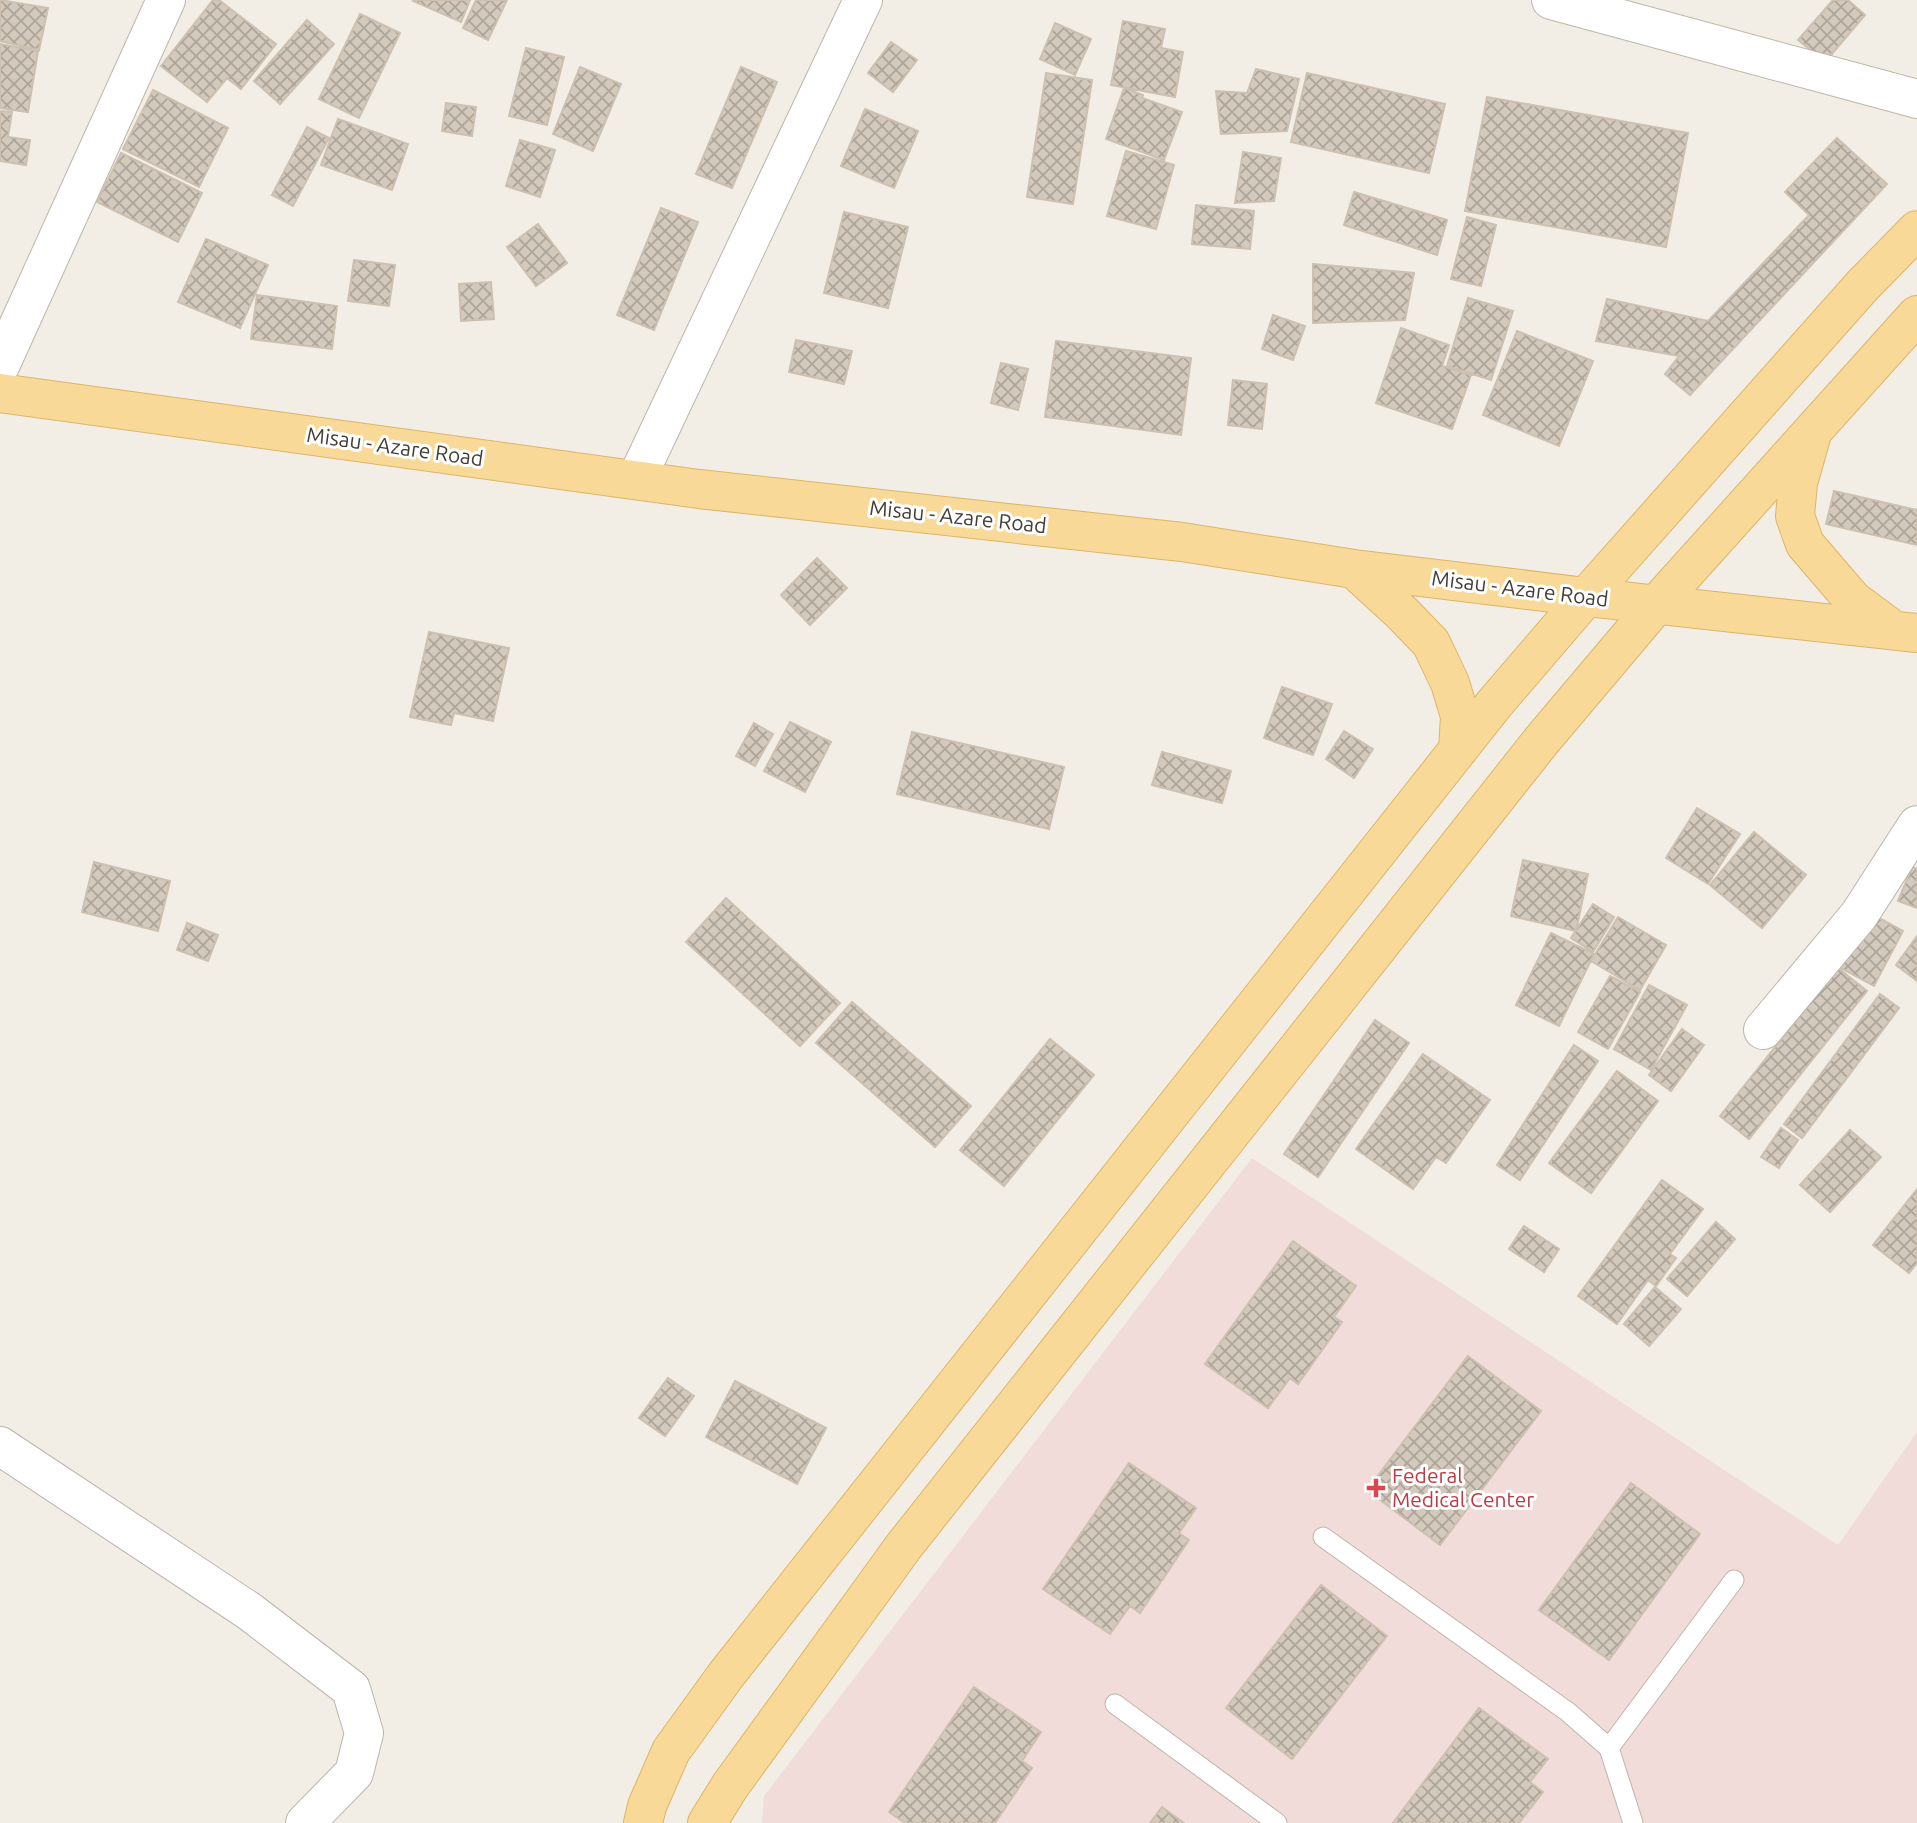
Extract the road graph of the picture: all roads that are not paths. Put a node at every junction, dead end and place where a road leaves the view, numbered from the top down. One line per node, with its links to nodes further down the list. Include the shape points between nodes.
1 (166, 0): 7 (street)
2 (863, 0): 10 (street)
3 (1551, 0): 4 (street)
4 (1910, 87)
5 (1917, 230): 12 (main road)
6 (1917, 315): 9 (main road)
7 (0, 366)
8 (0, 393): 10 (main road, Misau - Azare Road)
9 (1813, 431): 13 (main road); 14 (main road, via 1798,483 1795,516 1805,544 1853,600)
10 (636, 480): 11 (main road, Misau - Azare Road, via 1182,542)
11 (1354, 569): 12 (main road, Misau - Azare Road); 15 (main road, via 1431,643 1460,716)
12 (1586, 597): 13 (main road, Misau - Azare Road); 15 (main road)
13 (1656, 605): 14 (main road, Misau - Azare Road); 25 (main road, via 1542,740 904,1546)
14 (1906, 632)
15 (1458, 750): 24 (main road, via 726,1675 671,1751)
16 (1917, 825): 17 (street, via 1859,915)
17 (1763, 1030)
18 (0, 1446): 23 (street, via 250,1611 351,1689 364,1733 354,1773)
19 (1323, 1537): 22 (lane, via 1568,1712)
20 (1734, 1580): 22 (lane)
21 (1115, 1704): 26 (lane)
22 (1609, 1748): 27 (lane)
23 (305, 1823)
24 (643, 1823)
25 (707, 1823)
26 (1277, 1823)
27 (1633, 1823)

